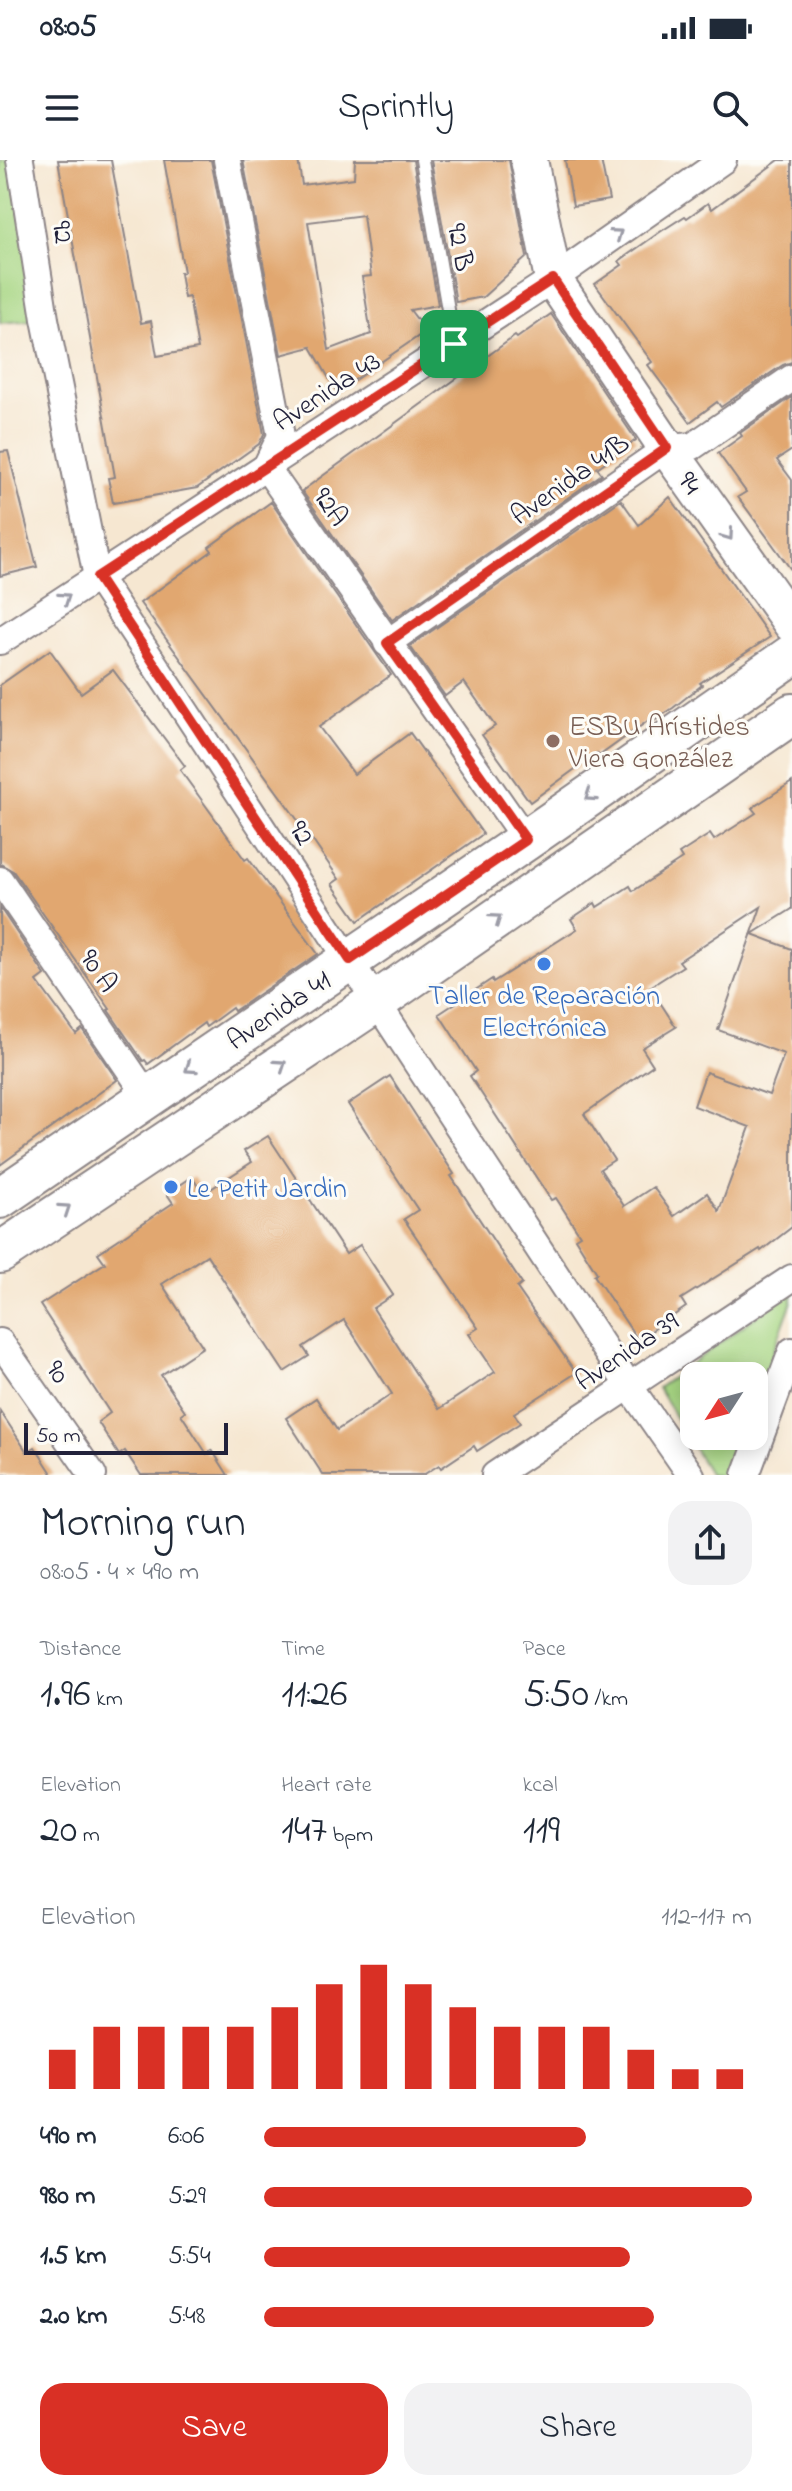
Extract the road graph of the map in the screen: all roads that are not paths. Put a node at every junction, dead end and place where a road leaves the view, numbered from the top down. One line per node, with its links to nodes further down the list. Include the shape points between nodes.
1 (20, 160): 11 (street, 92, via 45,319)
2 (227, 160): 10 (street, via 281,436)
3 (422, 160): 7 (lane, 92 B)
4 (529, 160): 6 (street, 94)
5 (723, 160): 6 (street, Avenida 43, one-way to 5)
6 (553, 279): 7 (street, Avenida 43); 9 (street, 94)
7 (454, 344): 10 (street, Avenida 43)
8 (792, 378): 9 (street, Avenida 41B, via 693,446)
9 (667, 448): 12 (street, 94, one-way to 12); 14 (street, Avenida 41B)
10 (266, 467): 11 (street, Avenida 43); 14 (street, 92A)
11 (97, 577): 13 (street, Avenida 43, one-way to 11); 19 (street, 92)
12 (792, 624)
13 (0, 641)
14 (387, 643): 17 (street, 92A)
15 (792, 655): 17 (main road, Avenida 41, one-way to 17)
16 (792, 714): 20 (main road, Avenida 41, one-way to 16)
17 (526, 840): 19 (main road, Avenida 41)
18 (0, 880): 21 (street, 90 A)
19 (350, 960): 20 (street, 92); 21 (main road, Avenida 41, one-way to 21)
20 (376, 1002): 23 (main road, Avenida 41, one-way to 20); 27 (street, 92)
21 (148, 1097): 22 (main road, Avenida 41)
22 (0, 1198)
23 (0, 1253)
24 (792, 1278): 27 (street, Avenida 39)
25 (0, 1342): 28 (street, 90)
26 (792, 1351): 31 (street)
27 (629, 1386): 29 (street, Avenida 39); 30 (street, 92)
28 (93, 1475)
29 (495, 1475)
30 (691, 1475)
31 (746, 1475)

